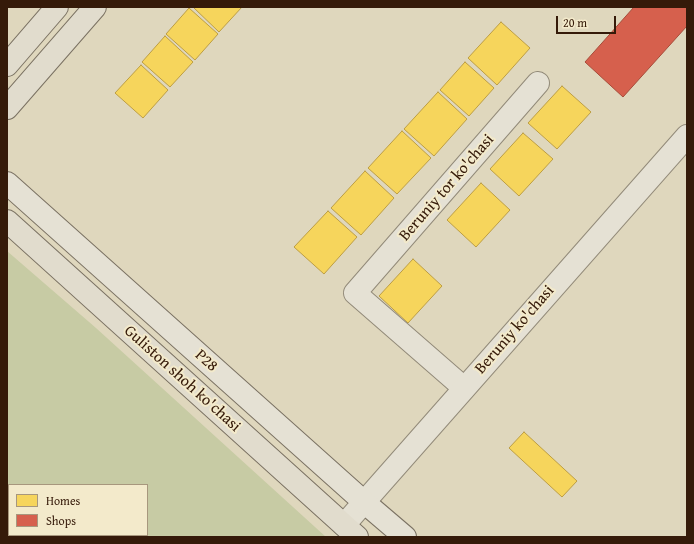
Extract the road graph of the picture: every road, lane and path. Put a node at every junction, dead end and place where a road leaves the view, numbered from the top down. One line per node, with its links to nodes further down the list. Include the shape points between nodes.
1 (57, 7): 3 (main road)
2 (95, 7): 5 (main road)
3 (7, 65)
4 (538, 83): 9 (street, Beruniy tor ko'chasi, via 355,293)
5 (7, 108)
6 (687, 136): 9 (street, Beruniy ko'chasi)
7 (7, 183): 10 (street, Р28)
8 (7, 221): 11 (main road, Guliston shoh ko'chasi)
9 (464, 388): 10 (street, Beruniy ko'chasi)
10 (364, 502): 11 (street, Beruniy ko'chasi); 12 (street, Р28)
11 (351, 531)
12 (406, 537)

